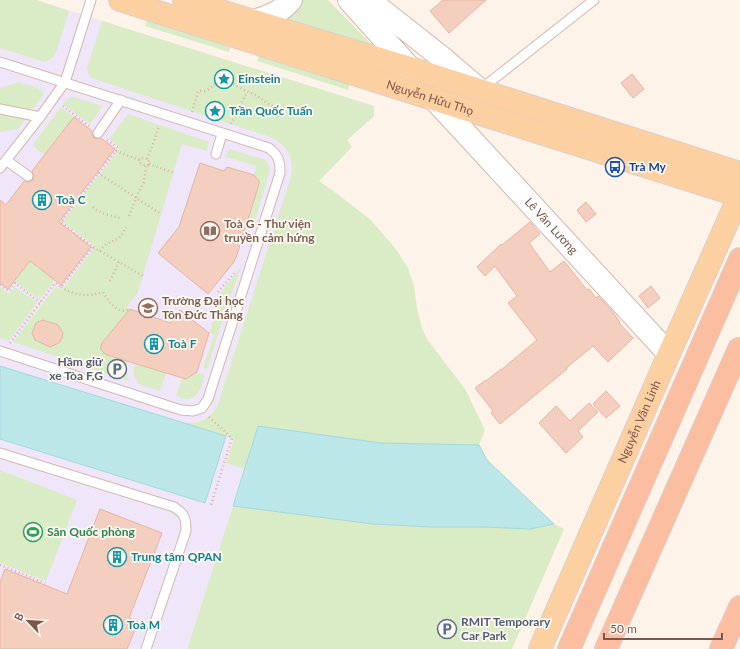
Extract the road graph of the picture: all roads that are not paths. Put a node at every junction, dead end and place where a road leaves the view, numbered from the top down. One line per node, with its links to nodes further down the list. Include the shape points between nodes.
1 (92, 0): 11 (lane)
2 (120, 0): 13 (main road, Nguyễn Hữu Thọ)
3 (184, 0): 8 (main road, Nguyễn Hữu Thọ)
4 (291, 0): 8 (street, via 275,14)
5 (349, 0): 10 (street)
6 (368, 0): 12 (street)
7 (594, 0): 12 (lane)
8 (254, 21): 10 (main road, Nguyễn Hữu Thọ)
9 (0, 62): 11 (lane)
10 (410, 68): 12 (main road, Nguyễn Hữu Thọ)
11 (65, 82): 14 (lane); 16 (lane)
12 (480, 90): 22 (main road, Nguyễn Hữu Thọ)
13 (434, 99): 24 (main road, Nguyễn Hữu Thọ); 28 (street, Lê Văn Lương)
14 (122, 100): 17 (lane); 18 (lane)
15 (0, 109): 16 (lane)
16 (40, 117): 20 (lane)
17 (98, 133)
18 (222, 134): 19 (lane); 27 (lane, via 269,148 276,154 280,163 280,173 208,399 202,408 193,411 181,410)
19 (216, 154)
20 (6, 160): 21 (lane); 23 (lane)
21 (0, 168)
22 (740, 173)
23 (28, 176)
24 (740, 196): 28 (main road, Nguyễn Văn Linh)
25 (740, 259): 33 (highway)
26 (739, 349): 34 (highway)
27 (0, 351)
28 (669, 354): 32 (main road, Nguyễn Văn Linh)
29 (0, 453): 31 (lane, via 174,507 182,513 186,520 186,531)
30 (740, 607): 35 (highway)
31 (146, 649)
32 (540, 649)
33 (569, 649)
34 (606, 649)
35 (721, 649)

